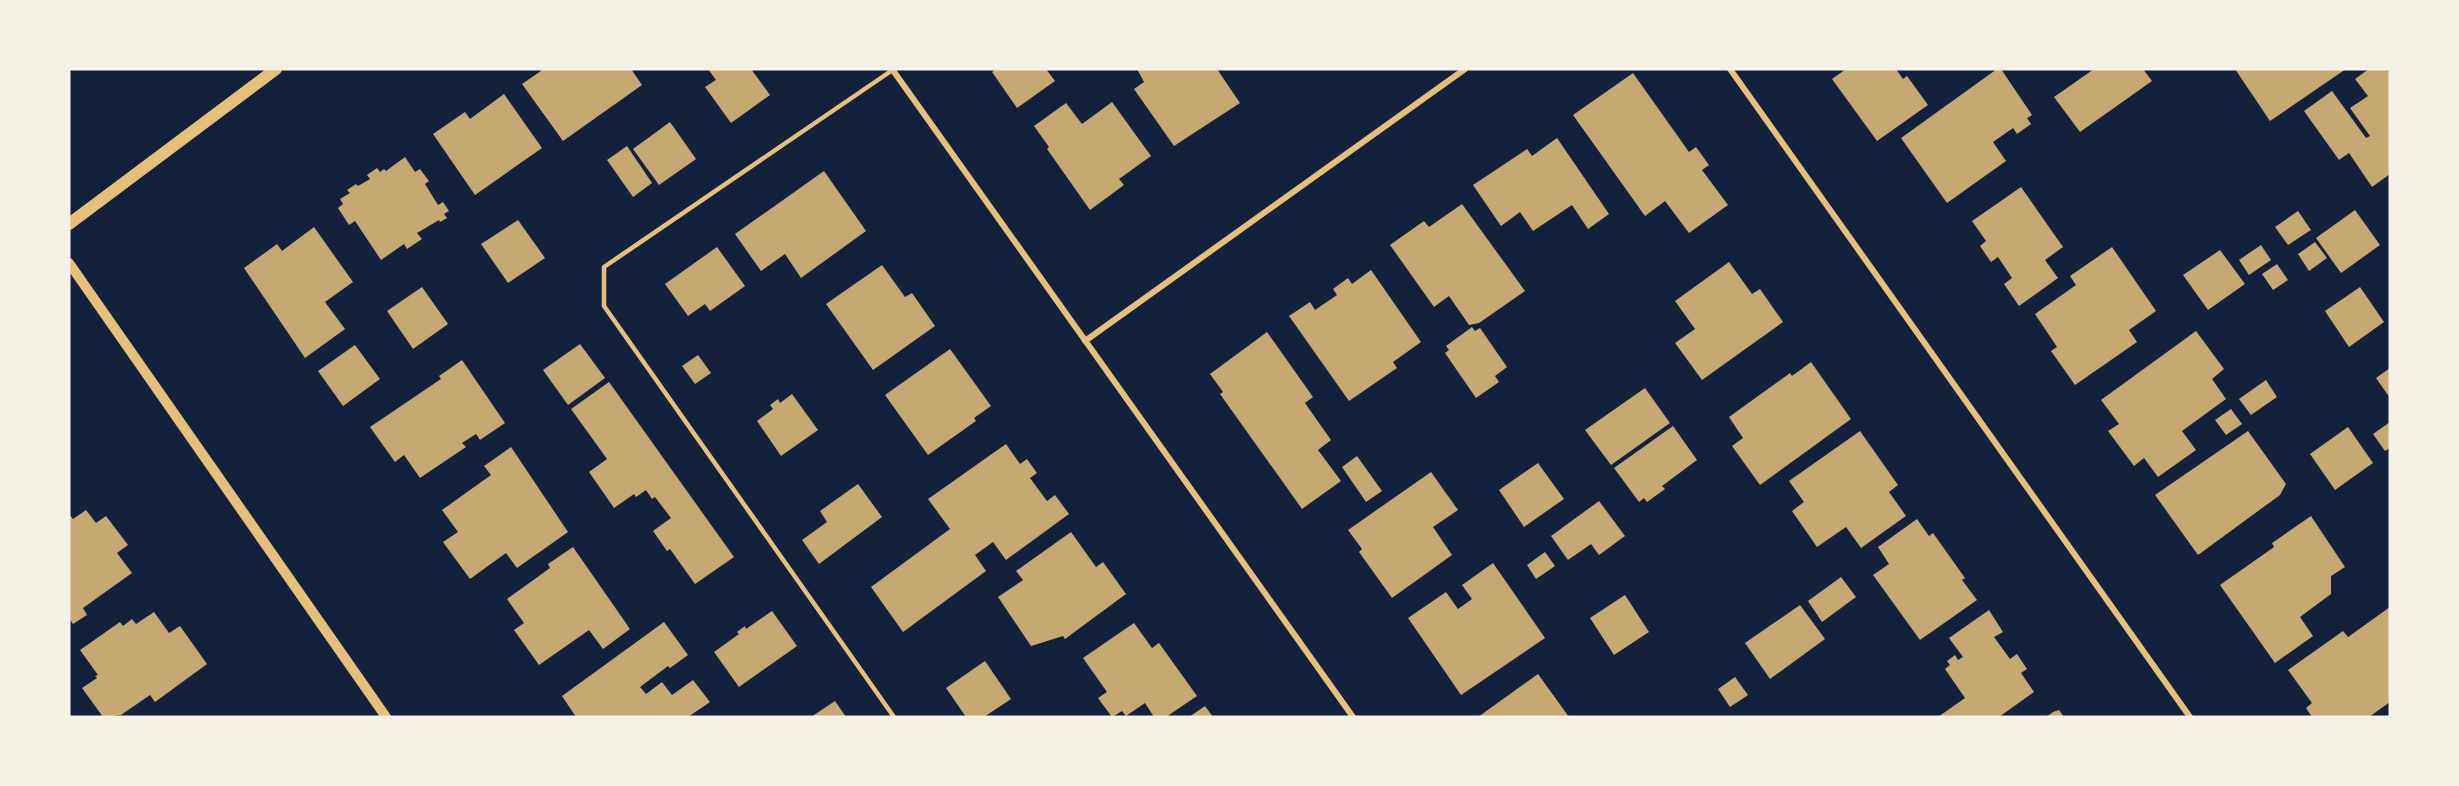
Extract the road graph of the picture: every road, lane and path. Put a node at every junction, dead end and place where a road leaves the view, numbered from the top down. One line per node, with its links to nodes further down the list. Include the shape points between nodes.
1 (276, 69): 5 (main road)
2 (893, 69): 7 (street); 9 (lane, via 603,267 604,306)
3 (1465, 69): 7 (street)
4 (1730, 69): 11 (street)
5 (69, 224)
6 (69, 263): 8 (street)
7 (1085, 341): 10 (street)
8 (386, 717)
9 (894, 717)
10 (1353, 717)
11 (2190, 717)

